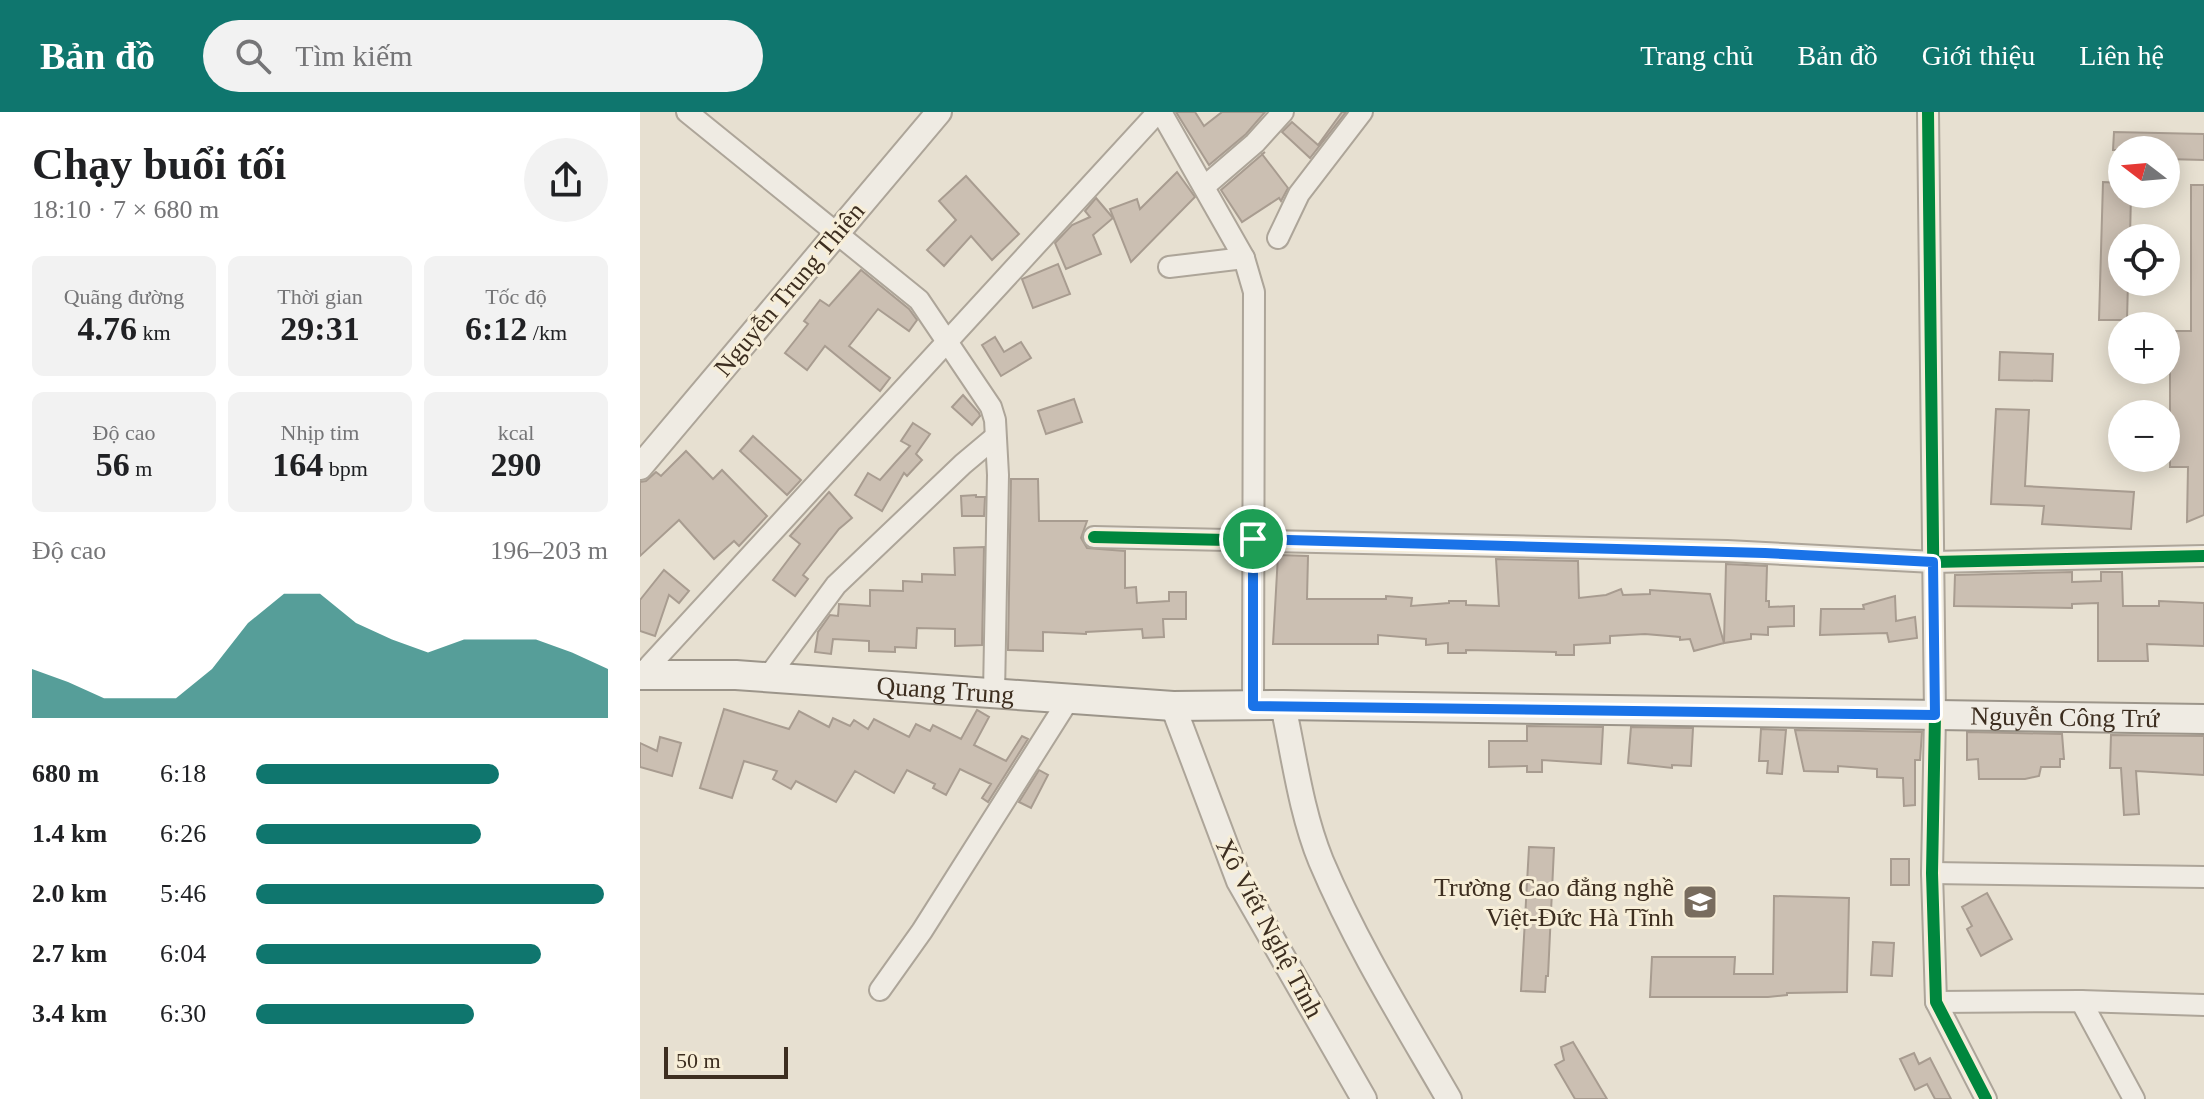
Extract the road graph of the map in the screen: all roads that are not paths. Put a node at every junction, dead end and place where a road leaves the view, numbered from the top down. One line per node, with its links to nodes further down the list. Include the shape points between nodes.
1 (687, 112): 8 (street)
2 (939, 112): 8 (street, Nguyễn Trung Thiên)
3 (1159, 112): 7 (street); 12 (street)
4 (1283, 112): 7 (street)
5 (1362, 112): 9 (street, via 1299,194)
6 (1928, 112): 18 (street)
7 (1205, 186): 10 (street)
8 (837, 233): 12 (street, via 919,300); 14 (street, Nguyễn Trung Thiên)
9 (1278, 238)
10 (1244, 258): 11 (street); 16 (street, via 1254,292)
11 (1169, 267)
12 (947, 342): 13 (street, via 991,407); 19 (street)
13 (994, 438): 20 (street, via 836,585); 21 (street)
14 (640, 467)
15 (1094, 537): 16 (street)
16 (1253, 539): 18 (street); 25 (street)
17 (2204, 556): 18 (street)
18 (1933, 562): 26 (street)
19 (640, 675): 20 (main road, Quang Trung)
20 (768, 677): 21 (main road, Quang Trung)
21 (994, 694): 22 (main road, Quang Trung)
22 (1069, 699): 24 (main road, Quang Trung); 30 (street)
23 (1283, 705): 25 (main road, Nguyễn Công Trứ); 26 (main road, Nguyễn Công Trứ); 35 (street, via 1320,858 1360,946)
24 (1173, 706): 25 (main road, Quang Trung); 34 (street, Xô Viết Nghệ Tĩnh, via 1239,881)
25 (1253, 706)
26 (1935, 715): 27 (main road, Nguyễn Công Trứ); 28 (street)
27 (2204, 719)
28 (1932, 873): 29 (street); 32 (street)
29 (2204, 877)
30 (880, 990)
31 (2081, 1001): 32 (street); 33 (street); 37 (street)
32 (1936, 1002): 36 (street)
33 (2204, 1005)
34 (1364, 1099)
35 (1449, 1099)
36 (1986, 1099)
37 (2134, 1099)

